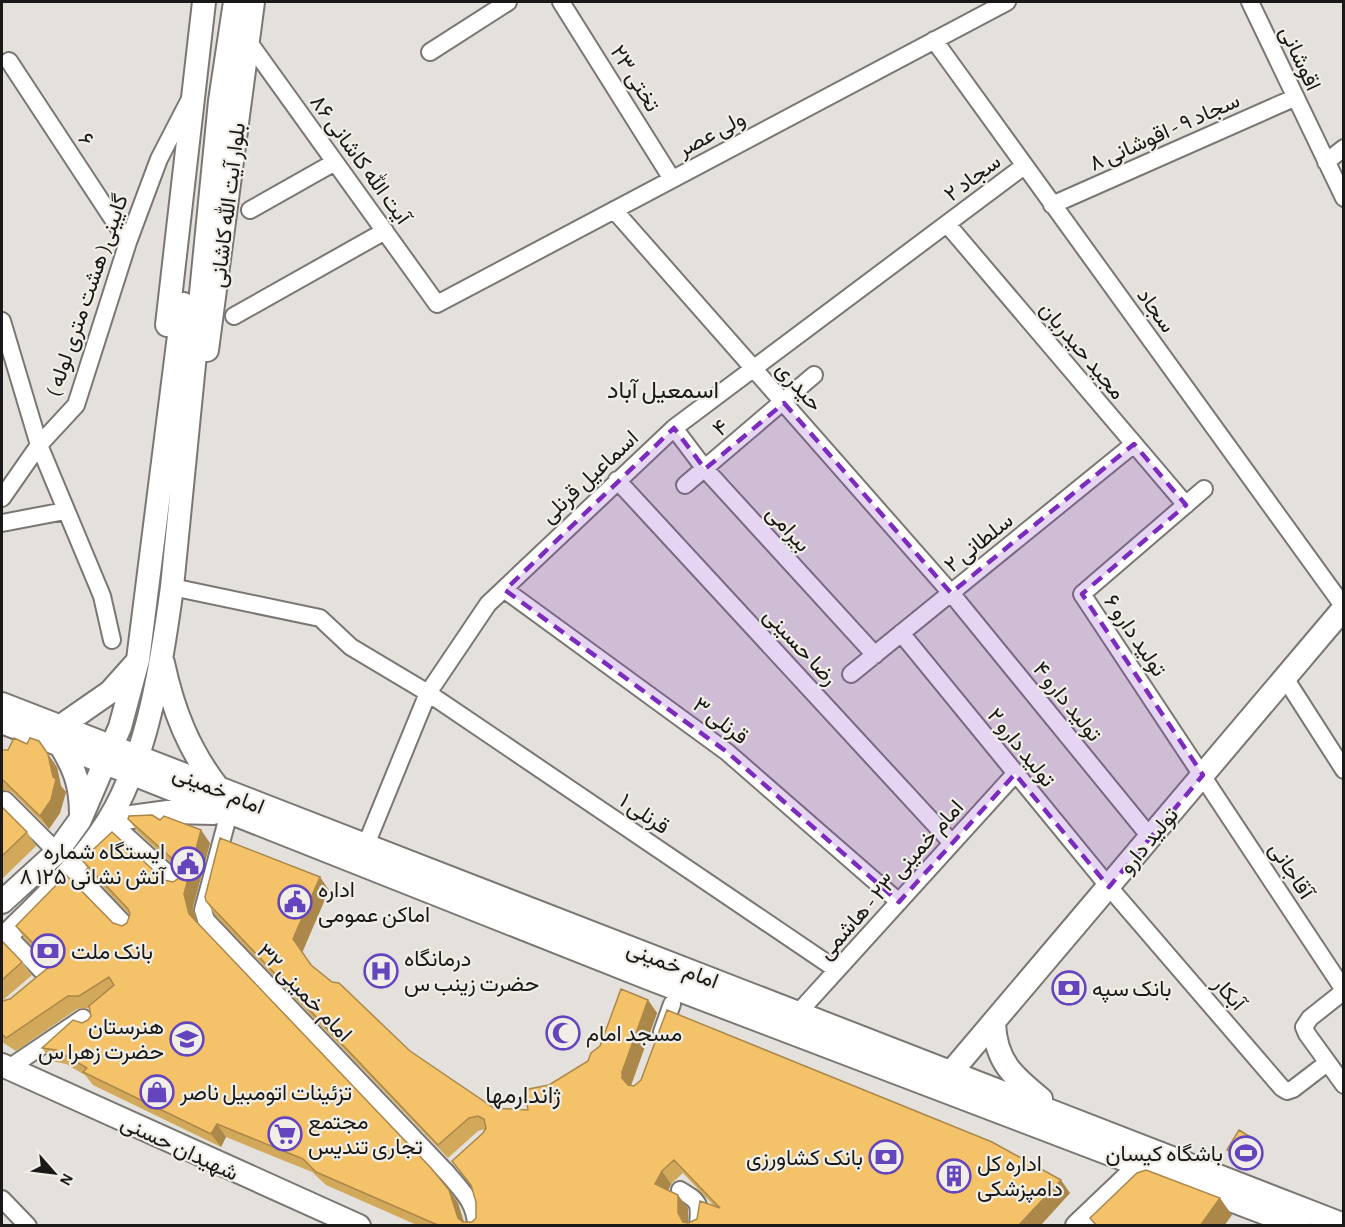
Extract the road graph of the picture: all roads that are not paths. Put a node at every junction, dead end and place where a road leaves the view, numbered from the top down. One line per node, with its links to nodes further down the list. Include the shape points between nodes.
1 (204, 2): 13 (main road, بلوار آیت الله کاشانی)
2 (220, 2): 13 (main road)
3 (235, 2): 13 (main road)
4 (253, 2): 10 (main road, بلوار آیت الله کاشانی)
5 (508, 2): 11 (street)
6 (561, 2): 19 (street, تختی ۲۳)
7 (1007, 2): 9 (street, ولی عصر)
8 (1250, 2): 14 (street, اقوشانی)
9 (934, 40): 18 (street, سجاد); 19 (street, ولی عصر)
10 (248, 41): 16 (street, آیت الله کاشانی ۸۶); 33 (main road, بلوار آیت الله کاشانی, via 209,341)
11 (430, 52)
12 (9, 61): 26 (street, ۶)
13 (206, 98): 26 (street, گایینی( هشت متری لوله ), via 159,159); 33 (main road, بلوار آیت الله کاشانی, via 195,333); 33 (main road, بلوار آیت الله کاشانی, via 163,362)
14 (1294, 98): 17 (street, اقوشانی); 21 (street, سجاد ۹ - اقوشانی ۸)
15 (1344, 148): 17 (street)
16 (335, 162): 22 (street); 25 (street, آیت الله کاشانی ۸۶)
17 (1326, 162): 20 (street, اقوشانی)
18 (1024, 166): 21 (street, سجاد); 24 (street, سجاد ۲)
19 (672, 179): 23 (street, ولی عصر)
20 (1344, 198)
21 (1052, 205): 48 (street, سجاد)
22 (250, 210)
23 (614, 210): 27 (street, ولی عصر); 30 (street, حیدری)
24 (947, 224): 30 (street, اسماعیل قرنلی); 35 (street, مجید حیدریان)
25 (385, 231): 27 (street, آیت الله کاشانی ۸۶); 28 (street)
26 (128, 242): 36 (street, گایینی( هشت متری لوله ), via 76,405)
27 (436, 304)
28 (234, 316)
29 (2, 321): 36 (street)
30 (753, 367): 32 (street, حیدری); 34 (street, اسماعیل قرنلی)
31 (814, 375): 32 (street, ۴)
32 (784, 403): 37 (street, ۴); 47 (street, حیدری)
33 (180, 406): 45 (main road, بلوار آیت الله کاشانی); 53 (main road, بلوار آیت الله کاشانی)
34 (674, 428): 37 (street, بیرامی); 38 (street, اسماعیل قرنلی)
35 (1134, 444): 42 (street, مجید حیدریان); 47 (street, ۲ سلطانی)
36 (39, 445): 41 (street, گایینی( هشت متری لوله )); 43 (street)
37 (705, 469): 39 (street, ۴); 51 (street, بیرامی)
38 (617, 480): 46 (street, اسماعیل قرنلی); 71 (street, رضا حسینی)
39 (685, 485)
40 (1204, 489): 42 (street, تولید دارو ۶)
41 (2, 498)
42 (1186, 505): 64 (street, تولید دارو ۶, via 1082,594)
43 (65, 511): 44 (street); 50 (street, via 102,596)
44 (2, 523)
45 (172, 587): 52 (main road, بلوار آیت الله کاشانی); 56 (street, قرنلی ۱, via 320,618 351,647)
46 (505, 590): 56 (street, اسماعیل قرنلی, via 488,604); 77 (street, قرنلی ۳, via 727,752)
47 (951, 593): 49 (street, ۲ سلطانی); 70 (street, تولید دارو ۴)
48 (1344, 607): 55 (main road, تولید دارو)
49 (901, 633): 51 (street, ۲ سلطانی); 63 (street, تولید دارو ۲)
50 (112, 640)
51 (875, 655): 54 (street, ۲ سلطانی)
52 (162, 657): 61 (main road, بلوار آیت الله کاشانی); 65 (main road, via 172,704 183,732)
53 (138, 660): 59 (main road, via 110,692); 60 (main road, بلوار آیت الله کاشانی)
54 (851, 675)
55 (1285, 678): 62 (street); 64 (main road, تولید دارو)
56 (428, 693): 72 (street, اسماعیل قرنلی); 80 (street, قرنلی ۱)
57 (2, 704): 59 (main road, امام خمینی)
58 (2, 722): 59 (main road, امام خمینی)
59 (60, 735): 60 (main road, امام خمینی); 68 (main road, via 81,790)
60 (109, 754): 61 (main road, امام خمینی); 68 (main road, بلوار آیت الله کاشانی)
61 (133, 764): 65 (main road, امام خمینی); 67 (main road, امام خمینی); 69 (main road, بلوار آیت الله کاشانی)
62 (1344, 770)
63 (1015, 774): 71 (street, امام خمینی ۲۳ - هاشمی); 75 (street, تولید دارو ۲)
64 (1203, 775): 70 (main road, تولید دارو); 82 (street, آقاجانی)
65 (219, 789): 72 (main road, امام خمینی)
66 (5, 800): 73 (street)
67 (229, 813): 69 (main road, via 168,812); 93 (main road, امام خمینی, via 648,978); 95 (street, امام خمینی ۳۲, via 203,910 206,920)
68 (80, 820): 73 (main road, بلوار آیت الله کاشانی)
69 (109, 820): 73 (main road, بلوار آیت الله کاشانی); 74 (street)
70 (1150, 838): 75 (main road, تولید دارو)
71 (952, 843): 77 (street, امام خمینی ۲۳ - هاشمی)
72 (365, 847): 84 (main road, امام خمینی)
73 (65, 861): 76 (main road); 78 (street); 79 (main road)
74 (180, 885)
75 (1109, 887): 85 (main road, تولید دارو); 88 (street, آبکار, via 1282,1088 1293,1089)
76 (2, 902)
77 (899, 902): 80 (street, امام خمینی ۲۳ - هاشمی)
78 (129, 929)
79 (4, 938): 81 (street, via 52,972)
80 (837, 970): 84 (street, امام خمینی ۲۳ - هاشمی)
81 (30, 990)
82 (1344, 990): 88 (street, via 1304,1027)
83 (672, 1004): 87 (street)
84 (798, 1013): 90 (main road, امام خمینی)
85 (994, 1024): 90 (main road, تولید دارو); 92 (main road, via 995,1043 1003,1061 1015,1077)
86 (90, 1026): 89 (street, via 83,1018)
87 (657, 1047)
88 (1328, 1063): 91 (street)
89 (5, 1067): 100 (main road, شهیدان حسنی)
90 (952, 1071): 92 (main road, امام خمینی)
91 (1344, 1085)
92 (1053, 1110): 93 (main road, امام خمینی)
93 (1144, 1156): 98 (main road, امام خمینی); 103 (main road); 104 (main road, امام خمینی)
94 (462, 1160): 95 (street)
95 (447, 1174): 101 (street, امام خمینی ۳۲, via 476,1211)
96 (680, 1190): 102 (street, via 700,1206)
97 (2, 1199): 99 (street)
98 (1344, 1225)
99 (28, 1226)
100 (359, 1226)
101 (476, 1226)
102 (698, 1226)
103 (1077, 1226)
104 (1299, 1226)

